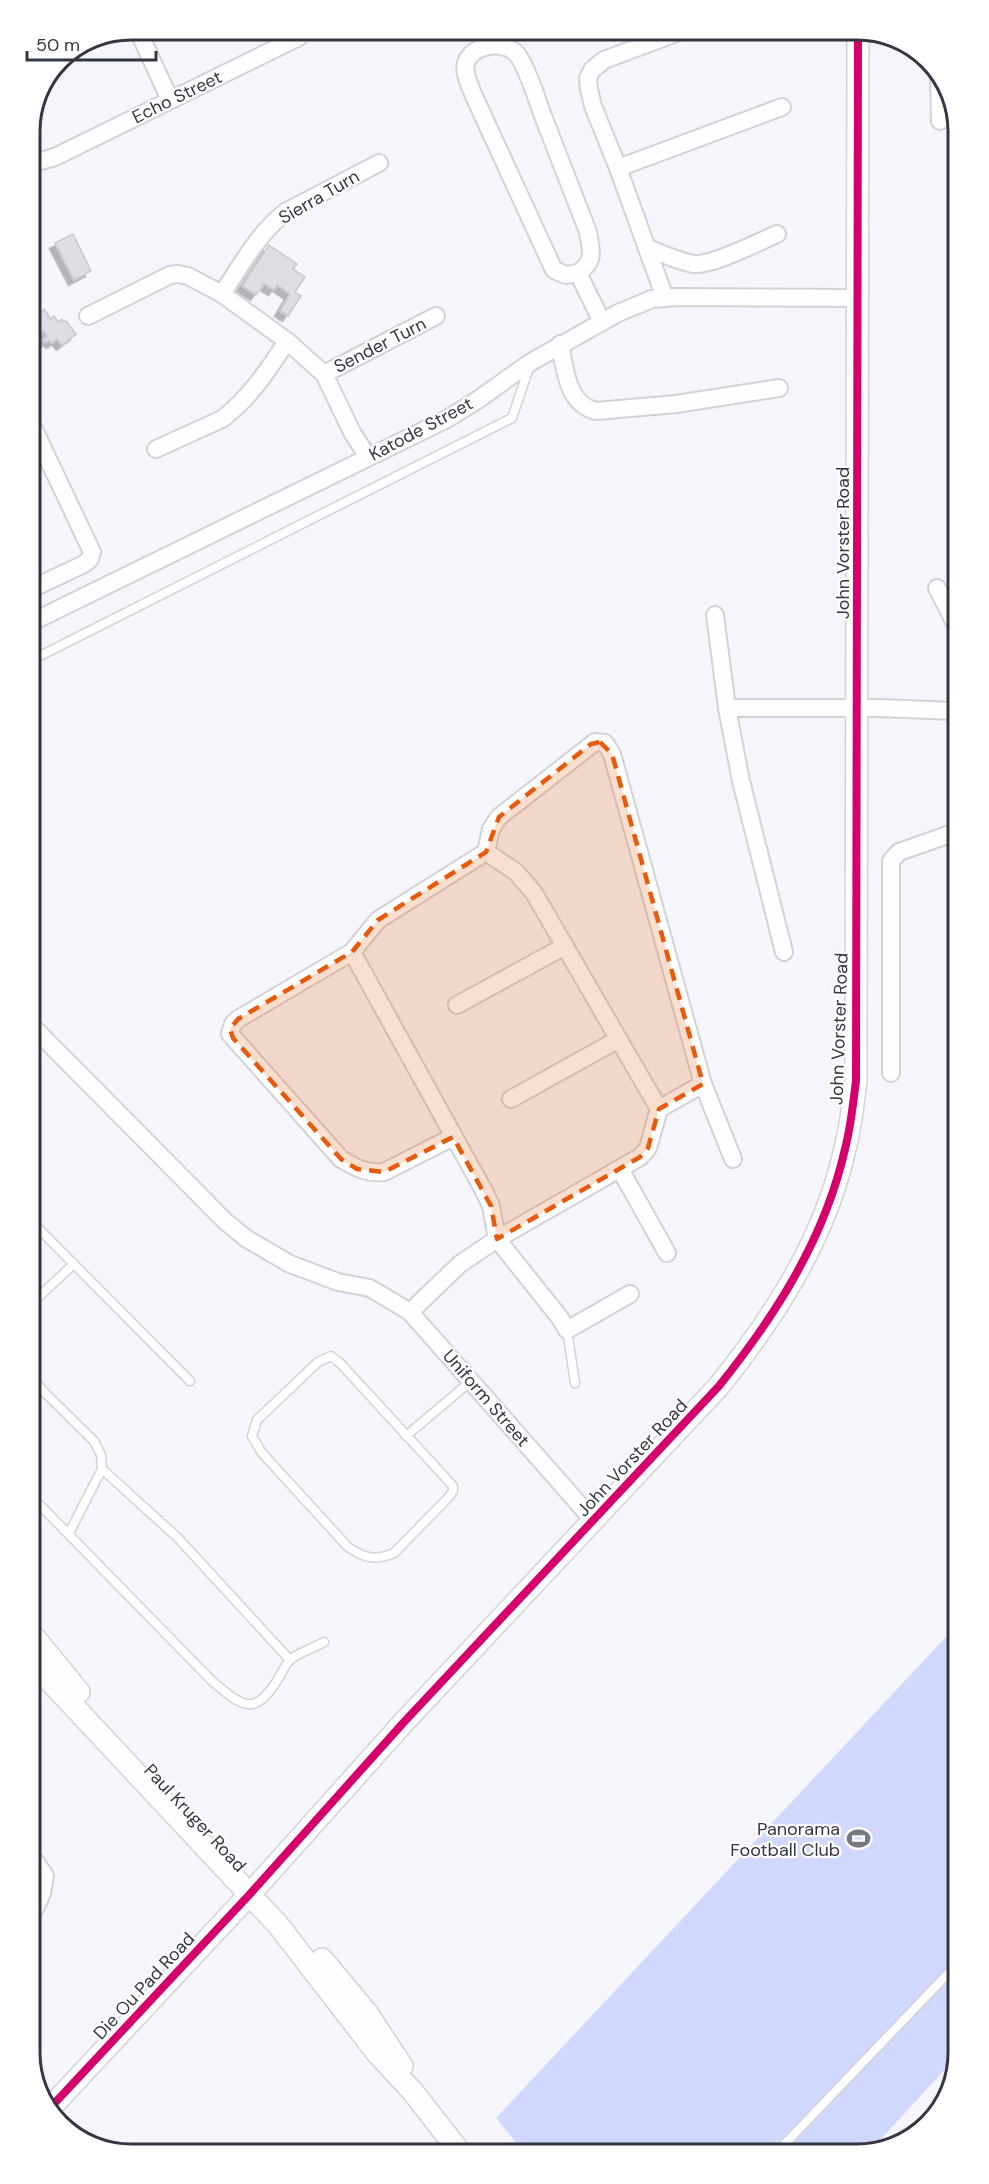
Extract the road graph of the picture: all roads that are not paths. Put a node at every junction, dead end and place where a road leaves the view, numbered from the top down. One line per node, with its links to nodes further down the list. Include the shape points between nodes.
1 (142, 40): 6 (street)
2 (292, 40): 6 (street, Echo Street)
3 (656, 41): 11 (street, via 604,60 588,78 591,97)
4 (858, 41): 17 (street, John Vorster Road)
5 (939, 93): 8 (street)
6 (170, 100): 9 (street, Echo Street)
7 (782, 107): 11 (street)
8 (940, 121)
9 (41, 161)
10 (379, 163): 15 (street, Sierra Turn, via 276,220)
11 (618, 168): 13 (street)
12 (777, 234): 13 (street, via 697,264)
13 (646, 247): 16 (street)
14 (578, 273): 14 (street, via 566,276 554,270 473,94 465,66 469,57 480,50 508,46 518,56 531,85 588,232 591,261); 20 (street)
15 (222, 294): 18 (street, via 188,276 170,275); 21 (street)
16 (665, 298): 17 (street, Katode Street); 20 (street, Katode Street, via 644,302)
17 (857, 298): 36 (street, John Vorster Road)
18 (88, 316)
19 (436, 316): 24 (street, Sender Turn)
20 (602, 321): 22 (street, Katode Street)
21 (287, 341): 24 (street); 27 (street, via 232,412)
22 (560, 344): 23 (street, Katode Street); 25 (street, via 569,384 585,409 676,404)
23 (531, 362): 28 (street, Katode Street, via 462,410); 34 (lane, via 512,418)
24 (324, 374): 28 (street)
25 (779, 388)
26 (41, 444): 29 (street, via 92,552 84,564)
27 (156, 449)
28 (368, 457): 33 (street, Katode Street)
29 (41, 585)
30 (937, 588): 31 (street)
31 (948, 609)
32 (715, 615): 35 (street)
33 (41, 618)
34 (41, 656)
35 (727, 708): 36 (street); 42 (street)
36 (858, 708): 37 (street); 68 (street, John Vorster Road, via 856,1081 845,1152 830,1202 810,1250 757,1338 704,1402)
37 (948, 711)
38 (948, 835): 46 (street, via 899,852 891,861)
39 (486, 852): 40 (street, via 526,882); 41 (street, via 378,920); 47 (street, via 491,829 499,817 591,744 605,743 612,754)
40 (565, 946): 43 (street); 45 (street)
41 (352, 952): 50 (street); 50 (street, via 238,1018 230,1034 341,1159 357,1169 372,1174 384,1172)
42 (784, 952)
43 (457, 1005)
44 (41, 1035): 59 (street, Uniform Street, via 247,1239 290,1264 338,1282 370,1288)
45 (617, 1040): 48 (street); 49 (street)
46 (891, 1073)
47 (703, 1084): 49 (street); 51 (street)
48 (511, 1099)
49 (659, 1109): 52 (street, via 648,1148)
50 (453, 1137): 54 (street, via 491,1206)
51 (733, 1159)
52 (620, 1169): 54 (street); 55 (street)
53 (40, 1230): 56 (lane)
54 (497, 1239): 59 (street, via 460,1264); 60 (street)
55 (667, 1253)
56 (74, 1264): 58 (lane); 61 (lane)
57 (630, 1294): 60 (street)
58 (40, 1295)
59 (410, 1312): 62 (street, Uniform Street)
60 (567, 1330): 63 (lane)
61 (190, 1381)
62 (471, 1381): 65 (lane); 68 (street, Uniform Street)
63 (575, 1383)
64 (40, 1387): 66 (lane, via 94,1441 102,1455)
65 (406, 1436): 65 (lane, via 331,1356 318,1362 257,1420 252,1436 262,1453 348,1546 363,1557 373,1558 394,1553 453,1491 451,1482)
66 (102, 1469): 69 (lane); 72 (lane, via 177,1537)
67 (40, 1506): 69 (lane)
68 (593, 1520): 75 (street, John Vorster Road, via 391,1736)
69 (69, 1533): 72 (lane, via 235,1700 245,1704 262,1700)
70 (324, 1642): 72 (lane)
71 (40, 1645): 75 (street, Paul Kruger Road)
72 (290, 1660)
73 (40, 1670): 75 (street, Paul Kruger Road)
74 (40, 1869): 76 (street, via 45,1876)
75 (254, 1890): 78 (street, Die Ou Pad Road); 79 (street, Paul Kruger Road, via 377,2053)
76 (40, 1897)
77 (948, 1973): 80 (lane)
78 (56, 2102)
79 (453, 2143)
80 (785, 2144)

